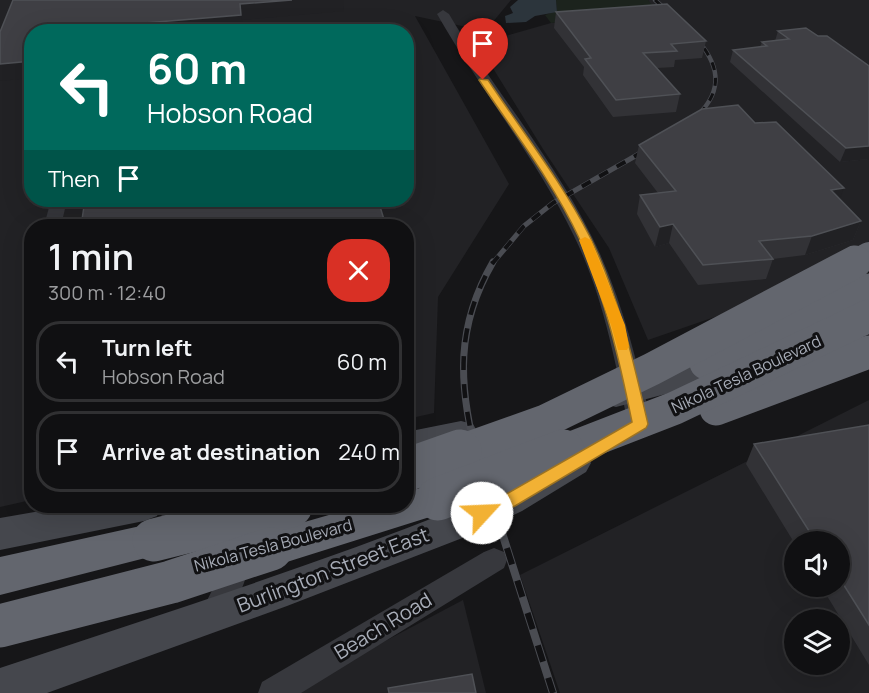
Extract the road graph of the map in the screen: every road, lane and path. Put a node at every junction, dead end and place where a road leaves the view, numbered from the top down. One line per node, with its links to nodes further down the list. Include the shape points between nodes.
1 (443, 14): 7 (street, via 584,238 618,325)
2 (869, 255): 9 (highway, bridge, via 545,421)
3 (869, 290): 10 (highway, Nikola Tesla Boulevard, bridge, via 646,390 540,432 473,455)
4 (869, 303): 7 (main road, Burlington Street East)
5 (869, 316): 11 (highway, Nikola Tesla Boulevard, bridge, via 675,408)
6 (869, 352): 11 (highway, bridge, via 685,421)
7 (636, 408): 8 (main road, Burlington Street East); 23 (main road, Burlington Street East, via 493,508)
8 (414, 445)
9 (414, 468)
10 (414, 469)
11 (438, 500): 12 (highway, Nikola Tesla Boulevard)
12 (414, 507)
13 (204, 513): 16 (highway, Nikola Tesla Boulevard, bridge)
14 (236, 513): 23 (street, via 238,545 232,578)
15 (394, 513): 18 (highway, Nikola Tesla Boulevard)
16 (155, 517): 17 (main road); 20 (highway); 21 (highway, Nikola Tesla Boulevard); 23 (street, via 195,550)
17 (0, 534)
18 (271, 549): 22 (highway, Nikola Tesla Boulevard, bridge); 24 (highway, bridge, via 183,579)
19 (494, 560): 26 (street, Beach Road)
20 (0, 565)
21 (0, 576)
22 (0, 610)
23 (214, 615): 25 (main road, Burlington Street East)
24 (0, 626)
25 (0, 689)
26 (273, 693)

